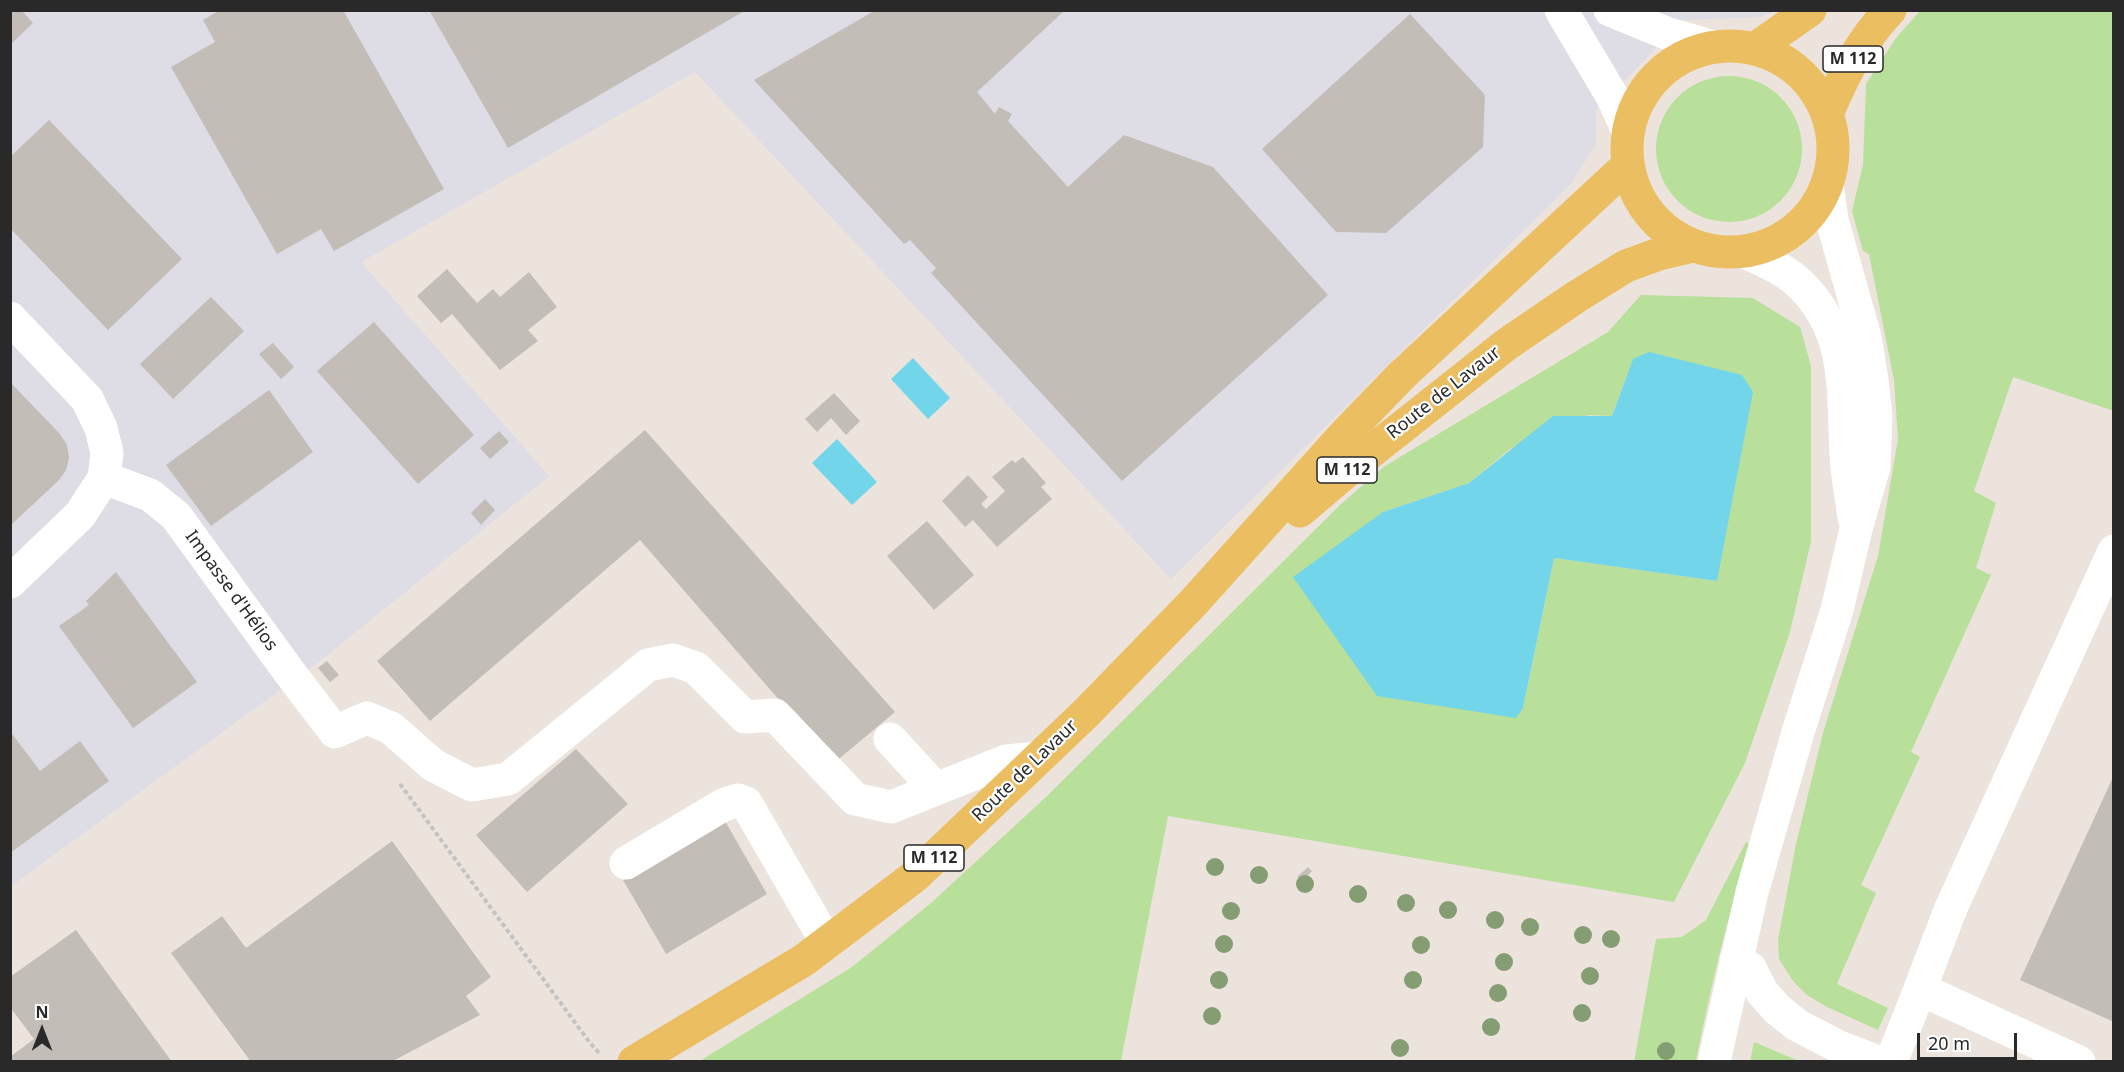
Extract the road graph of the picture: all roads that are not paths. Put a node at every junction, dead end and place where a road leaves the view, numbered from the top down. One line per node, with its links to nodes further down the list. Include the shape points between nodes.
1 (1561, 10): 8 (street)
2 (1610, 10): 5 (street)
3 (1810, 10): 6 (main road)
4 (1890, 10): 7 (main road, M 112, via 1871,30 1845,73)
5 (1711, 46): 6 (main road); 8 (main road, via 1674,61 1657,74 1644,89)
6 (1756, 48): 7 (main road, via 1779,57 1800,72)
7 (1827, 114): 10 (main road, via 1833,137 1833,161)
8 (1627, 129): 9 (main road)
9 (1627, 166): 11 (main road, via 1644,207 1662,228); 18 (main road, Route de Lavaur / M 112, via 1401,376)
10 (1827, 184): 12 (main road, via 1803,222 1767,246); 15 (street, via 1832,220 1865,337 1876,415 1874,467)
11 (1693, 246): 12 (main road); 18 (main road, Route de Lavaur / M 112, via 1626,266 1507,344 1353,465)
12 (1745, 252): 15 (street, via 1799,283 1822,310 1836,339)
13 (10, 318): 14 (street, via 87,399 105,444)
14 (104, 478): 17 (street, via 80,516); 21 (street, Impasse d'Hélios, via 150,495 176,516 335,732 367,718 391,728 433,765 472,786 508,779 648,665 673,660 696,668 745,717 775,715 855,799 891,807)
15 (1856, 529): 24 (street, via 1837,610 1772,821)
16 (2114, 551): 25 (street, via 1951,908)
17 (10, 582)
18 (1193, 603): 20 (main road, Route de Lavaur / M 112)
19 (890, 739): 21 (street)
20 (1039, 758): 21 (street, via 1006,761); 23 (main road, Route de Lavaur / M 112, via 915,876)
21 (936, 789)
22 (626, 863): 23 (street, via 723,805 738,800 746,803)
23 (826, 943): 26 (main road, Route de Lavaur / M 112, via 804,960)
24 (1736, 960): 27 (street); 28 (street, via 1750,968 1762,992 1797,1025)
25 (1920, 989): 29 (street); 30 (street)
26 (619, 1060)
27 (1714, 1062)
28 (1878, 1062)
29 (1891, 1062)
30 (2079, 1062)

